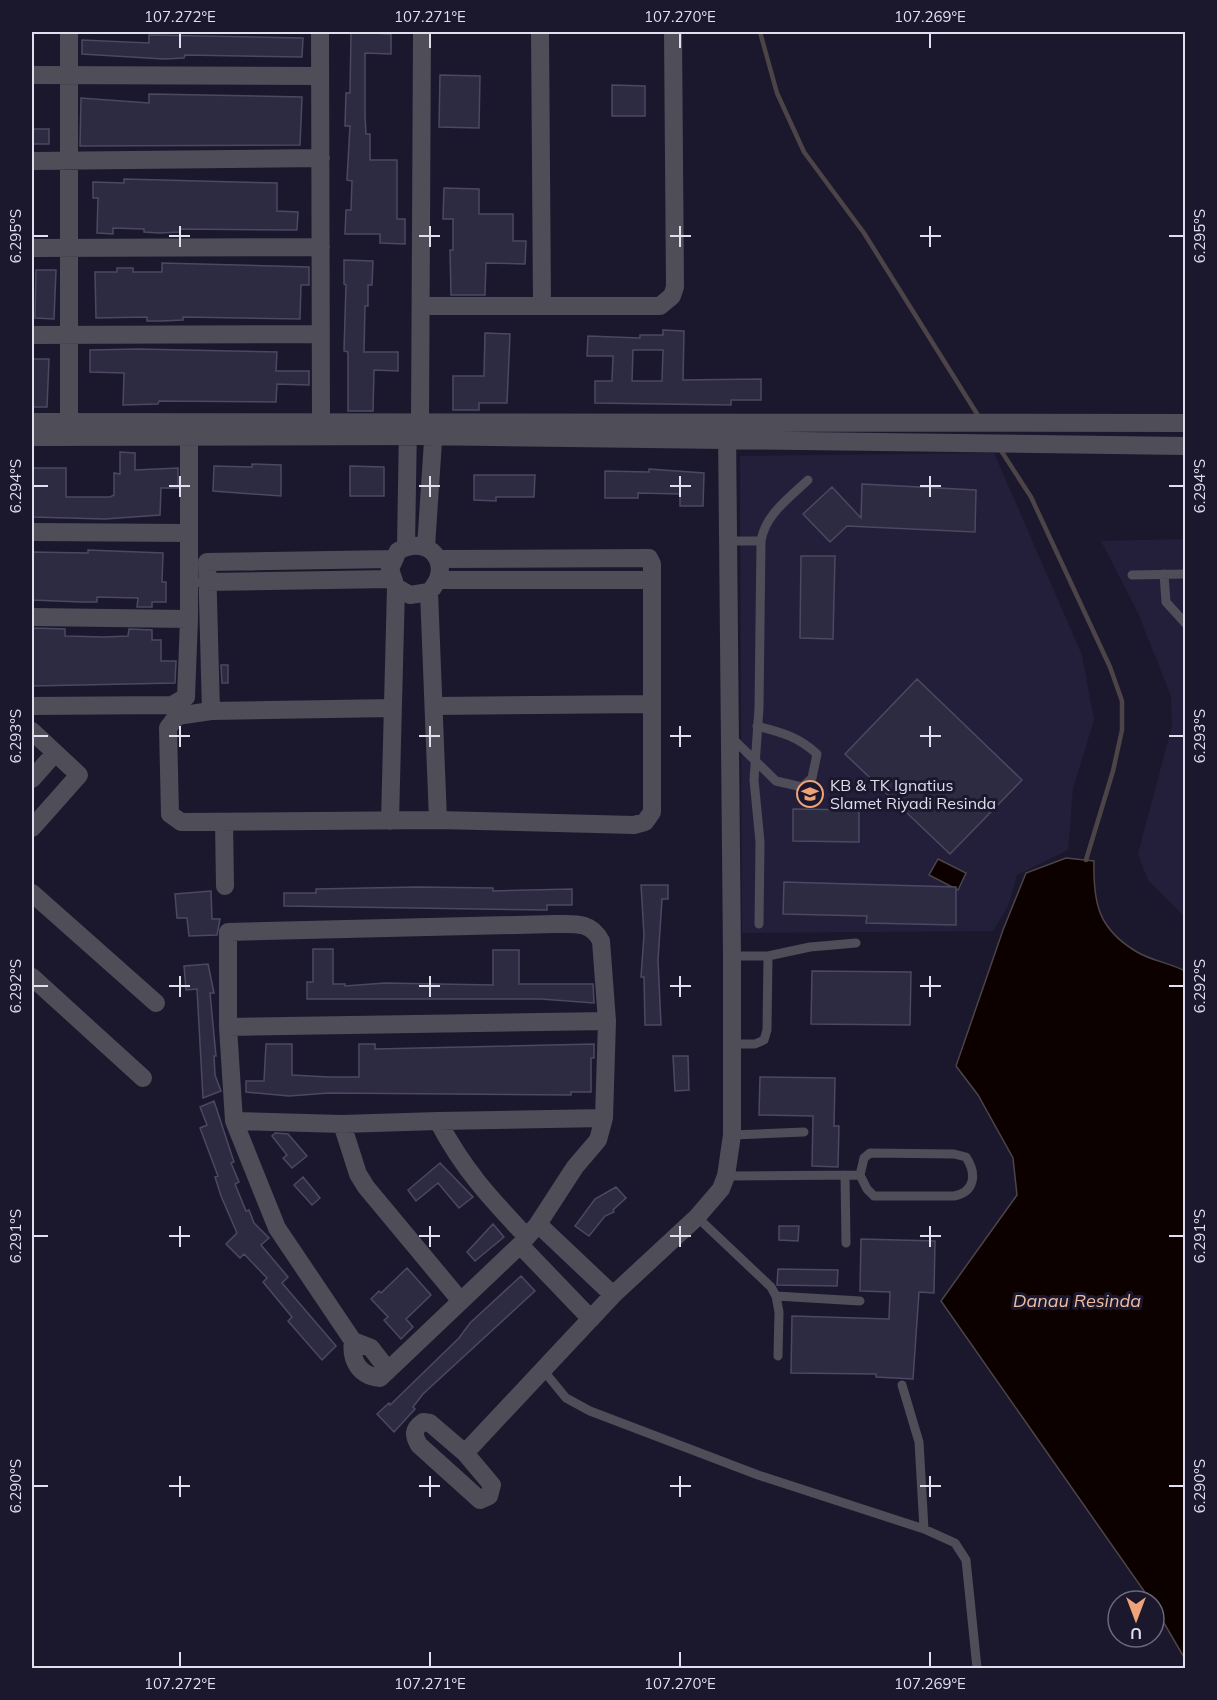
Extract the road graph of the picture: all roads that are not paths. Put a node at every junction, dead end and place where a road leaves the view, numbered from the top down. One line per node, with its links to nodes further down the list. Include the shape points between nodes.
1 (69, 32): 7 (street)
2 (320, 32): 8 (street)
3 (422, 32): 16 (street)
4 (540, 32): 15 (street)
5 (673, 32): 15 (street, via 672,296 660,306)
6 (32, 75): 7 (street)
7 (69, 75): 8 (street); 11 (street)
8 (320, 76): 9 (street)
9 (321, 158): 11 (street); 12 (street)
10 (32, 161): 11 (street)
11 (69, 161): 14 (street)
12 (321, 247): 14 (street); 18 (street)
13 (32, 248): 14 (street)
14 (69, 248): 19 (street)
15 (542, 305): 16 (street)
16 (421, 306): 23 (street)
17 (32, 334): 19 (street)
18 (321, 334): 19 (street); 21 (street)
19 (69, 335): 24 (street)
20 (32, 422): 24 (street)
21 (321, 422): 23 (street); 24 (street)
22 (1185, 423): 25 (street, via 930,423)
23 (421, 427): 25 (street); 27 (street); 34 (street); 35 (street)
24 (74, 430): 26 (street); 27 (street)
25 (727, 432): 28 (street, via 931,442); 32 (street)
26 (32, 437)
27 (189, 437): 31 (street)
28 (1185, 446)
29 (808, 480): 33 (lane, via 775,512 763,528)
30 (32, 532): 31 (street)
31 (189, 533): 45 (street)
32 (728, 541): 33 (lane); 54 (street)
33 (761, 541): 52 (lane)
34 (406, 546): 35 (street); 36 (street)
35 (432, 553): 40 (street, via 649,558); 43 (street, via 440,569)
36 (392, 559): 41 (street, via 208,561); 42 (street)
37 (1164, 574): 38 (lane); 39 (lane); 46 (lane, via 1166,602)
38 (1185, 574)
39 (1132, 575)
40 (651, 580): 43 (street); 47 (street)
41 (206, 582): 42 (street); 51 (street)
42 (393, 583): 43 (street, via 410,595); 50 (street)
43 (434, 586): 49 (street)
44 (32, 617): 45 (street)
45 (189, 619): 48 (street, via 188,689 181,702)
46 (1185, 624)
47 (650, 704): 49 (street); 58 (street, via 652,812 645,822 634,825)
48 (32, 706)
49 (435, 706): 58 (street)
50 (392, 708): 51 (street); 59 (street)
51 (211, 711): 60 (street, via 177,716 168,728 170,814 181,822)
52 (757, 726): 56 (lane); 56 (lane, via 790,734 817,754 812,778 802,787 776,781)
53 (32, 731): 55 (street)
54 (729, 735): 56 (lane); 66 (street)
55 (56, 753): 57 (street); 61 (street, via 80,776)
56 (755, 761): 64 (lane, via 760,842)
57 (32, 779)
58 (438, 820): 59 (street)
59 (390, 821): 60 (street)
60 (224, 822): 62 (street)
61 (32, 828)
62 (225, 886)
63 (32, 893): 69 (street)
64 (759, 924)
65 (856, 943): 67 (lane)
66 (732, 956): 67 (lane); 72 (street)
67 (768, 956): 72 (lane, via 764,1040)
68 (32, 977): 73 (street)
69 (156, 1003)
70 (607, 1021): 71 (street); 71 (street, via 601,941 596,930 585,925 554,924 228,932); 74 (street)
71 (228, 1028): 75 (street)
72 (732, 1044): 79 (street)
73 (143, 1078)
74 (604, 1118): 76 (street); 84 (street, via 598,1140)
75 (234, 1121): 77 (street); 88 (street, via 277,1228 353,1341 371,1348 388,1370)
76 (438, 1121): 77 (street); 84 (street, via 476,1183)
77 (342, 1124): 88 (street, via 366,1187)
78 (804, 1132): 79 (lane)
79 (732, 1135): 82 (street)
80 (845, 1175): 81 (lane); 82 (lane); 85 (lane)
81 (860, 1175): 81 (lane, via 874,1196 954,1196 965,1194 972,1185 973,1167 966,1157 954,1154 870,1153 864,1158)
82 (726, 1176): 83 (street, via 721,1190)
83 (697, 1217): 86 (street); 87 (lane)
84 (528, 1235): 86 (street); 88 (street); 90 (street)
85 (846, 1243)
86 (613, 1295): 90 (street)
87 (776, 1296): 89 (lane); 91 (lane)
88 (460, 1300)
89 (860, 1301)
90 (591, 1319): 92 (street)
91 (778, 1356)
92 (543, 1370): 94 (street); 95 (lane, via 566,1398 590,1411 758,1475)
93 (902, 1385): 95 (lane, via 919,1442)
94 (465, 1453): 94 (street, via 492,1485 493,1490 485,1499 476,1497 419,1445 415,1430 426,1422)
95 (924, 1529): 96 (lane, via 956,1543 966,1560)
96 (977, 1668)

